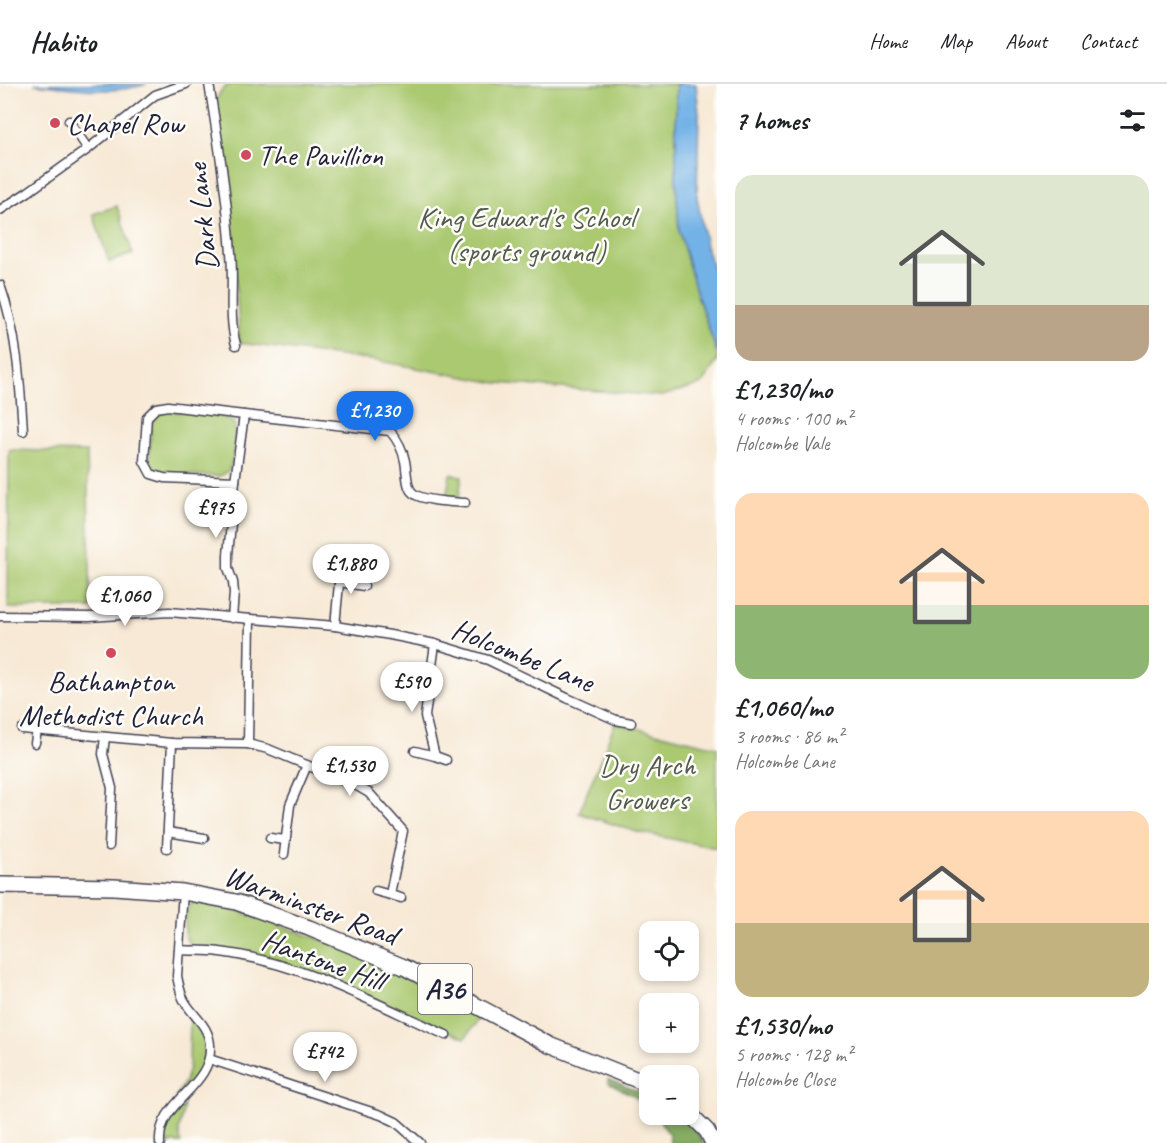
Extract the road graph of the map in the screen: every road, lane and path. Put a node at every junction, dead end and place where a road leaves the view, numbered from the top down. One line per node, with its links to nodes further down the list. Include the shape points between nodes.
1 (186, 84): 4 (street, via 155,95)
2 (209, 84): 7 (street, Dark Lane, via 224,175)
3 (69, 122): 4 (street)
4 (88, 149): 5 (street)
5 (0, 210)
6 (0, 285): 9 (street, via 20,371)
7 (236, 345)
8 (244, 415): 10 (street); 10 (street, via 168,405 156,408 147,417 144,461 151,474); 11 (street, via 390,431 405,459 409,489 414,494)
9 (23, 431)
10 (235, 481): 16 (street, via 228,555 234,593)
11 (465, 503)
12 (341, 562): 13 (street)
13 (339, 582): 14 (street); 18 (street)
14 (364, 586)
15 (0, 616): 16 (street, Holcombe Lane, via 88,617 162,612)
16 (232, 618): 17 (street, Holcombe Lane)
17 (250, 619): 18 (street, Holcombe Lane); 26 (street)
18 (335, 627): 19 (street, Holcombe Lane)
19 (435, 644): 20 (street, Holcombe Lane, via 503,666 616,720); 28 (street, via 425,716)
20 (631, 723)
21 (22, 729): 22 (street)
22 (37, 730): 23 (street); 25 (street)
23 (105, 737): 24 (street); 35 (street, via 103,754 112,788 107,814)
24 (172, 742): 26 (street); 31 (street)
25 (35, 743)
26 (248, 744): 30 (street)
27 (416, 751): 28 (street)
28 (435, 756): 29 (street)
29 (446, 760)
30 (307, 765): 34 (street, via 290,805); 41 (street, via 369,793 403,831)
31 (168, 832): 32 (street); 36 (street)
32 (204, 838)
33 (270, 838): 34 (street)
34 (285, 840): 37 (street)
35 (109, 846)
36 (167, 848)
37 (284, 854)
38 (0, 885): 40 (highway, Warminster Road / A36)
39 (376, 891): 41 (street)
40 (183, 892): 43 (street); 46 (highway, Warminster Road / A36, via 236,902 404,967 550,1045)
41 (390, 894): 42 (street)
42 (401, 898)
43 (179, 950): 44 (street, Hantone Hill, via 258,959 319,978); 45 (street, via 179,990 210,1037)
44 (446, 1035)
45 (209, 1059): 48 (street, via 205,1073 162,1122); 49 (street, via 381,1115 396,1122)
46 (639, 1081)
47 (699, 1123): 50 (highway)
48 (160, 1143)
49 (420, 1143)
50 (713, 1143)

